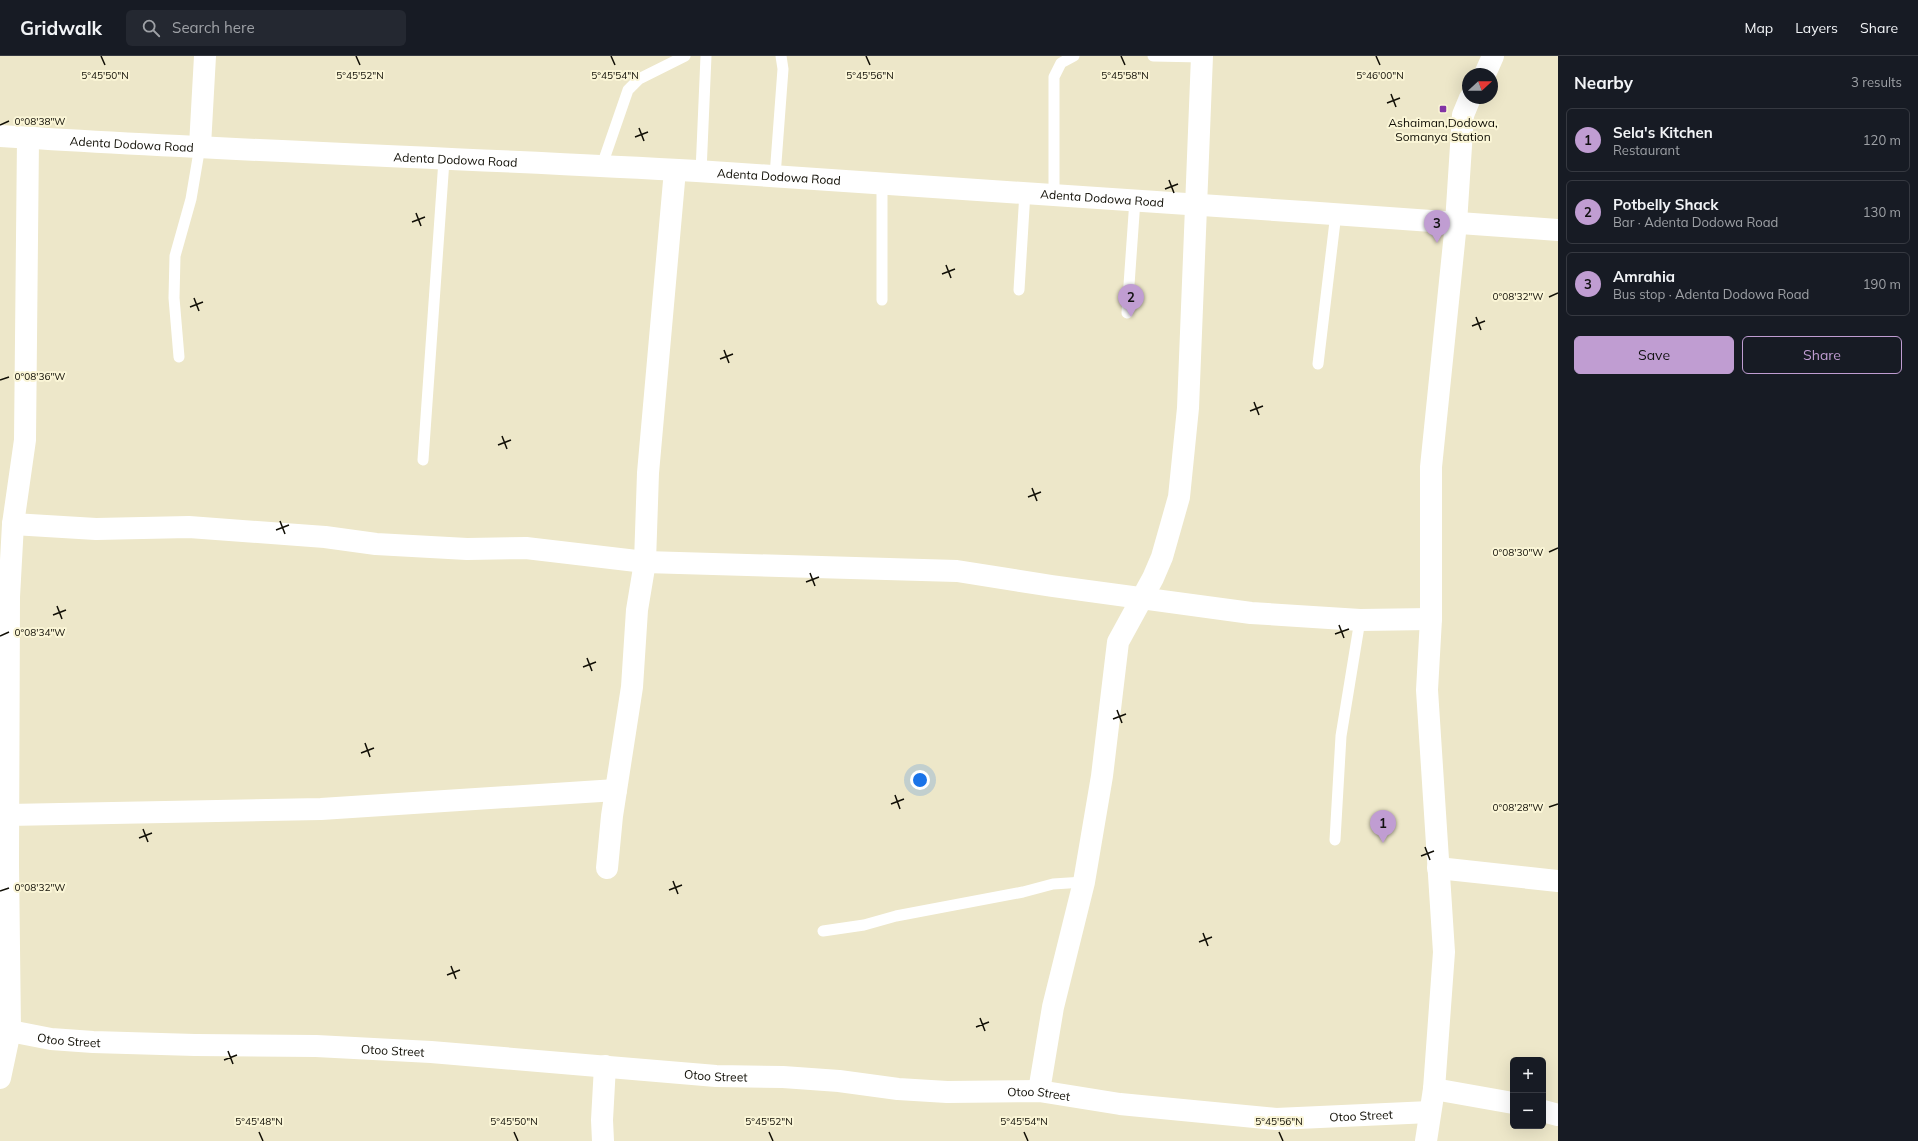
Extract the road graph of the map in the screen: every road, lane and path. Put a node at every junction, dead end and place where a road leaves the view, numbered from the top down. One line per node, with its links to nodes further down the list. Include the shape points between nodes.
1 (205, 56): 13 (street)
2 (685, 56): 15 (lane, via 639,79 628,90)
3 (706, 56): 17 (lane)
4 (780, 56): 18 (lane, via 783,69)
5 (1074, 56): 21 (lane, via 1061,63 1054,77)
6 (1153, 56): 8 (lane)
7 (1493, 56): 9 (street)
8 (1202, 57): 23 (street)
9 (1488, 68)
10 (1468, 104): 25 (street, via 1463,115)
11 (0, 136): 12 (street, Adenta Dodowa Road)
12 (28, 138): 13 (street, Adenta Dodowa Road); 33 (street, via 24,440)
13 (200, 146): 14 (street, Adenta Dodowa Road); 30 (lane, via 192,199 175,256 174,298)
14 (444, 160): 15 (street, Adenta Dodowa Road); 32 (lane)
15 (601, 168): 16 (street, Adenta Dodowa Road)
16 (675, 170): 17 (street, Adenta Dodowa Road); 34 (street, via 648,473)
17 (701, 172): 18 (street, Adenta Dodowa Road)
18 (775, 176): 19 (street, Adenta Dodowa Road)
19 (882, 183): 20 (street, Adenta Dodowa Road); 28 (lane)
20 (1025, 192): 21 (street, Adenta Dodowa Road); 27 (lane)
21 (1054, 195): 22 (street, Adenta Dodowa Road)
22 (1135, 200): 23 (street, Adenta Dodowa Road); 29 (lane)
23 (1196, 204): 24 (street, Adenta Dodowa Road); 35 (street, via 1188,408 1179,497 1162,558 1154,578)
24 (1336, 213): 25 (street, Adenta Dodowa Road); 31 (lane)
25 (1456, 223): 26 (street, Adenta Dodowa Road); 36 (street, via 1431,467)
26 (1558, 230)
27 (1019, 290)
28 (882, 300)
29 (1127, 313)
30 (179, 357)
31 (1318, 364)
32 (423, 460)
33 (13, 524): 34 (street, via 96,529 189,527 325,537 376,544 467,549 526,548); 39 (street, via 9,597)
34 (645, 562): 35 (street, via 957,571); 38 (street, via 637,610 632,687)
35 (1142, 597): 37 (street, via 1251,613); 44 (street, via 1118,642 1102,776)
36 (1431, 619): 37 (street); 42 (street, via 1427,690)
37 (1360, 620): 40 (lane, via 1341,736)
38 (616, 790): 39 (street, via 321,809); 41 (street)
39 (8, 815): 46 (street)
40 (1335, 840)
41 (607, 868)
42 (1438, 868): 43 (street); 49 (street, via 1444,952)
43 (1558, 881)
44 (1084, 882): 45 (lane, via 1053,884 896,916 864,925); 50 (street, via 1053,1007)
45 (823, 931)
46 (5, 1030): 47 (street, Otoo Street, via 51,1039 93,1042 316,1046 479,1055); 48 (street)
47 (605, 1066): 50 (street, Otoo Street, via 716,1076 839,1081 947,1092); 55 (street, via 602,1120)
48 (0, 1078)
49 (1434, 1088): 51 (street); 52 (street)
50 (1039, 1091): 52 (street, Otoo Street, via 1120,1104 1276,1119)
51 (1510, 1102)
52 (1430, 1112): 56 (street)
53 (1546, 1112): 54 (street)
54 (1558, 1114)
55 (604, 1141)
56 (1426, 1141)

